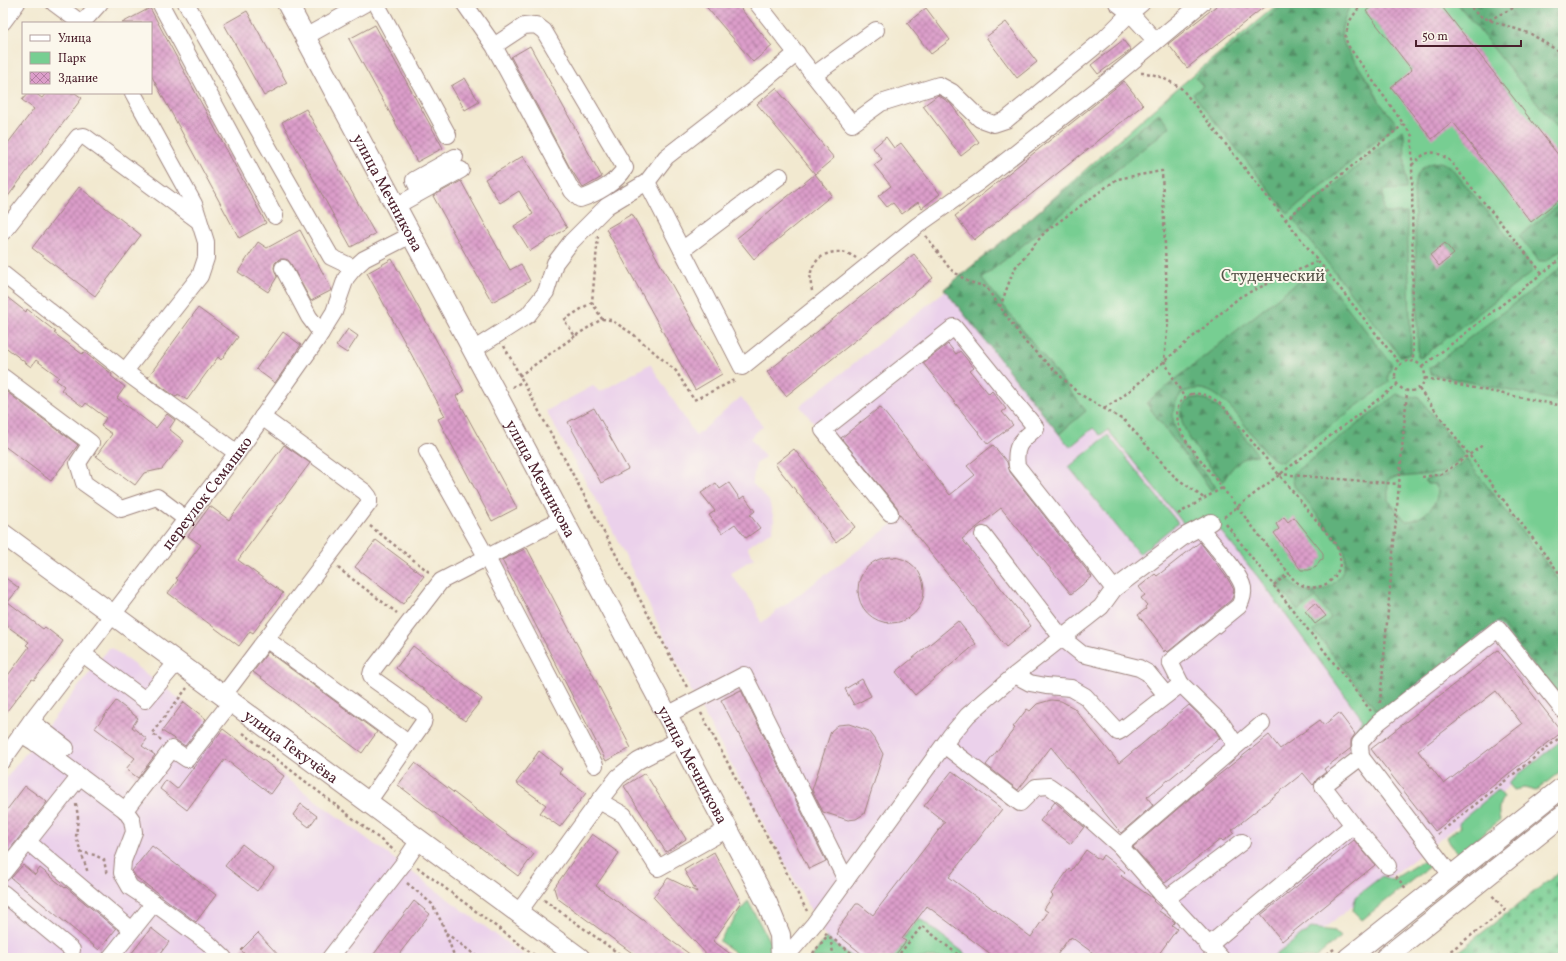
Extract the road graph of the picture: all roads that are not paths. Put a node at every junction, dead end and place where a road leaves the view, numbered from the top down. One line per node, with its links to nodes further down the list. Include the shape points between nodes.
1 (17, 3): 14 (street)
2 (54, 3): 15 (street)
3 (100, 3): 16 (street)
4 (160, 3): 29 (street)
5 (186, 3): 35 (street, via 330,257)
6 (287, 3): 18 (main road, улица Мечникова)
7 (366, 3): 18 (street)
8 (376, 3): 24 (street)
9 (464, 3): 20 (street)
10 (756, 3): 21 (street)
11 (1142, 3): 13 (street)
12 (1202, 3): 19 (street)
13 (1124, 8): 19 (street); 22 (street, via 1104,39 1006,120 994,124 980,119 952,92 939,85 881,102 852,124)
14 (3, 22)
15 (81, 22)
16 (83, 22)
17 (876, 30): 22 (street)
18 (305, 37): 28 (main road, улица Мечникова)
19 (1156, 41): 33 (street, via 978,182 918,224 742,366)
20 (494, 46): 20 (street, via 572,191 580,200 591,196 620,176 625,168 544,31 536,25 524,26)
21 (797, 53): 22 (street); 27 (street, via 666,157)
22 (814, 75)
23 (133, 94): 30 (street, via 194,204)
24 (448, 135)
25 (458, 164): 28 (street)
26 (780, 176): 33 (street)
27 (647, 182): 33 (street); 38 (street, via 607,206 571,242 555,263 546,292 528,315)
28 (396, 206): 32 (main road, улица Мечникова)
29 (275, 216)
30 (199, 221): 31 (street, via 84,136 78,137); 39 (street, via 206,242 206,258 200,276)
31 (3, 232)
32 (411, 235): 35 (street, переулок Семашко, via 364,259); 38 (main road, улица Мечникова)
33 (682, 250)
34 (283, 268): 37 (street)
35 (354, 268): 37 (street, переулок Семашко, via 346,278 334,312)
36 (3, 274): 39 (street)
37 (321, 333): 41 (street, переулок Семашко)
38 (473, 350): 45 (main road, улица Мечникова)
39 (125, 371): 43 (street)
40 (3, 377): 46 (street, via 91,443 78,463 84,483 121,509 157,497)
41 (262, 418): 43 (street, переулок Семашко); 53 (street, via 369,497 369,503)
42 (427, 451): 49 (street)
43 (236, 453): 46 (street, переулок Семашко)
44 (890, 513): 50 (street, via 823,430 954,327 1036,428 1022,440 1016,454 1017,466)
45 (563, 518): 49 (street); 61 (main road, улица Мечникова)
46 (186, 519): 51 (street, переулок Семашко)
47 (3, 534): 51 (main road, улица Текучёва)
48 (983, 535): 52 (street)
49 (487, 558): 66 (street, via 441,581 372,670 370,675 373,679 424,718); 72 (street)
50 (1114, 589): 52 (street, via 1101,607); 57 (street, via 1186,535 1205,525 1239,577 1243,599 1239,606 1170,662)
51 (113, 615): 54 (street, переулок Семашко); 55 (main road, улица Текучёва)
52 (1062, 638): 56 (street); 58 (street, via 1082,654 1139,668 1148,673)
53 (266, 639): 59 (street); 66 (street)
54 (83, 654): 55 (street, via 145,700); 62 (street, переулок Семашко)
55 (172, 668): 59 (main road, улица Текучёва, via 191,686)
56 (1015, 675): 58 (street, via 1046,686 1072,688 1085,696 1118,732); 67 (street, via 968,716)
57 (1181, 684): 58 (street); 68 (street, via 1222,724)
58 (1166, 695)
59 (225, 705): 76 (main road, улица Текучёва); 77 (street, via 187,760 172,749)
60 (1563, 710): 70 (street, via 1498,629 1379,722 1360,744)
61 (668, 716): 65 (main road, улица Мечникова); 88 (street, via 744,675)
62 (31, 721): 64 (street, переулок Семашко); 69 (street)
63 (1262, 724): 68 (street)
64 (21, 734): 71 (street, переулок Семашко); 73 (street)
65 (680, 739): 75 (street, via 638,761 618,777); 80 (main road, улица Мечникова)
66 (408, 743): 76 (street)
67 (944, 745): 84 (street, via 1020,803 1036,787 1049,786); 88 (street)
68 (1236, 745): 84 (street)
69 (66, 748)
70 (1361, 757): 79 (street, via 1323,786); 87 (street)
71 (3, 760)
72 (595, 766)
73 (80, 776): 77 (street); 82 (street)
74 (1563, 787): 87 (main road)
75 (599, 801): 80 (street, via 624,815 658,868); 92 (street)
76 (368, 802): 81 (main road, улица Текучёва)
77 (125, 810): 91 (street, via 132,820 134,832 123,861 122,873 130,887)
78 (1563, 815): 104 (main road)
79 (1353, 826): 85 (street); 94 (street)
80 (728, 829): 100 (main road, улица Мечникова, via 767,903 780,935)
81 (419, 840): 92 (main road, улица Текучёва); 98 (street)
82 (28, 842): 86 (street); 93 (street)
83 (1242, 842): 90 (street)
84 (1120, 846): 90 (street)
85 (1388, 866)
86 (3, 873)
87 (1452, 875): 103 (main road)
88 (846, 880): 101 (street)
89 (3, 893): 95 (street)
90 (1166, 899): 94 (street)
91 (154, 903): 93 (street); 97 (street, via 207,942)
92 (518, 913): 99 (main road, улица Текучёва)
93 (132, 930): 96 (street)
94 (1208, 946): 102 (street)
95 (72, 950)
96 (110, 958)
97 (224, 958)
98 (330, 958)
99 (580, 958)
100 (781, 958)
101 (785, 958)
102 (1221, 958)
103 (1348, 958)
104 (1385, 958)

